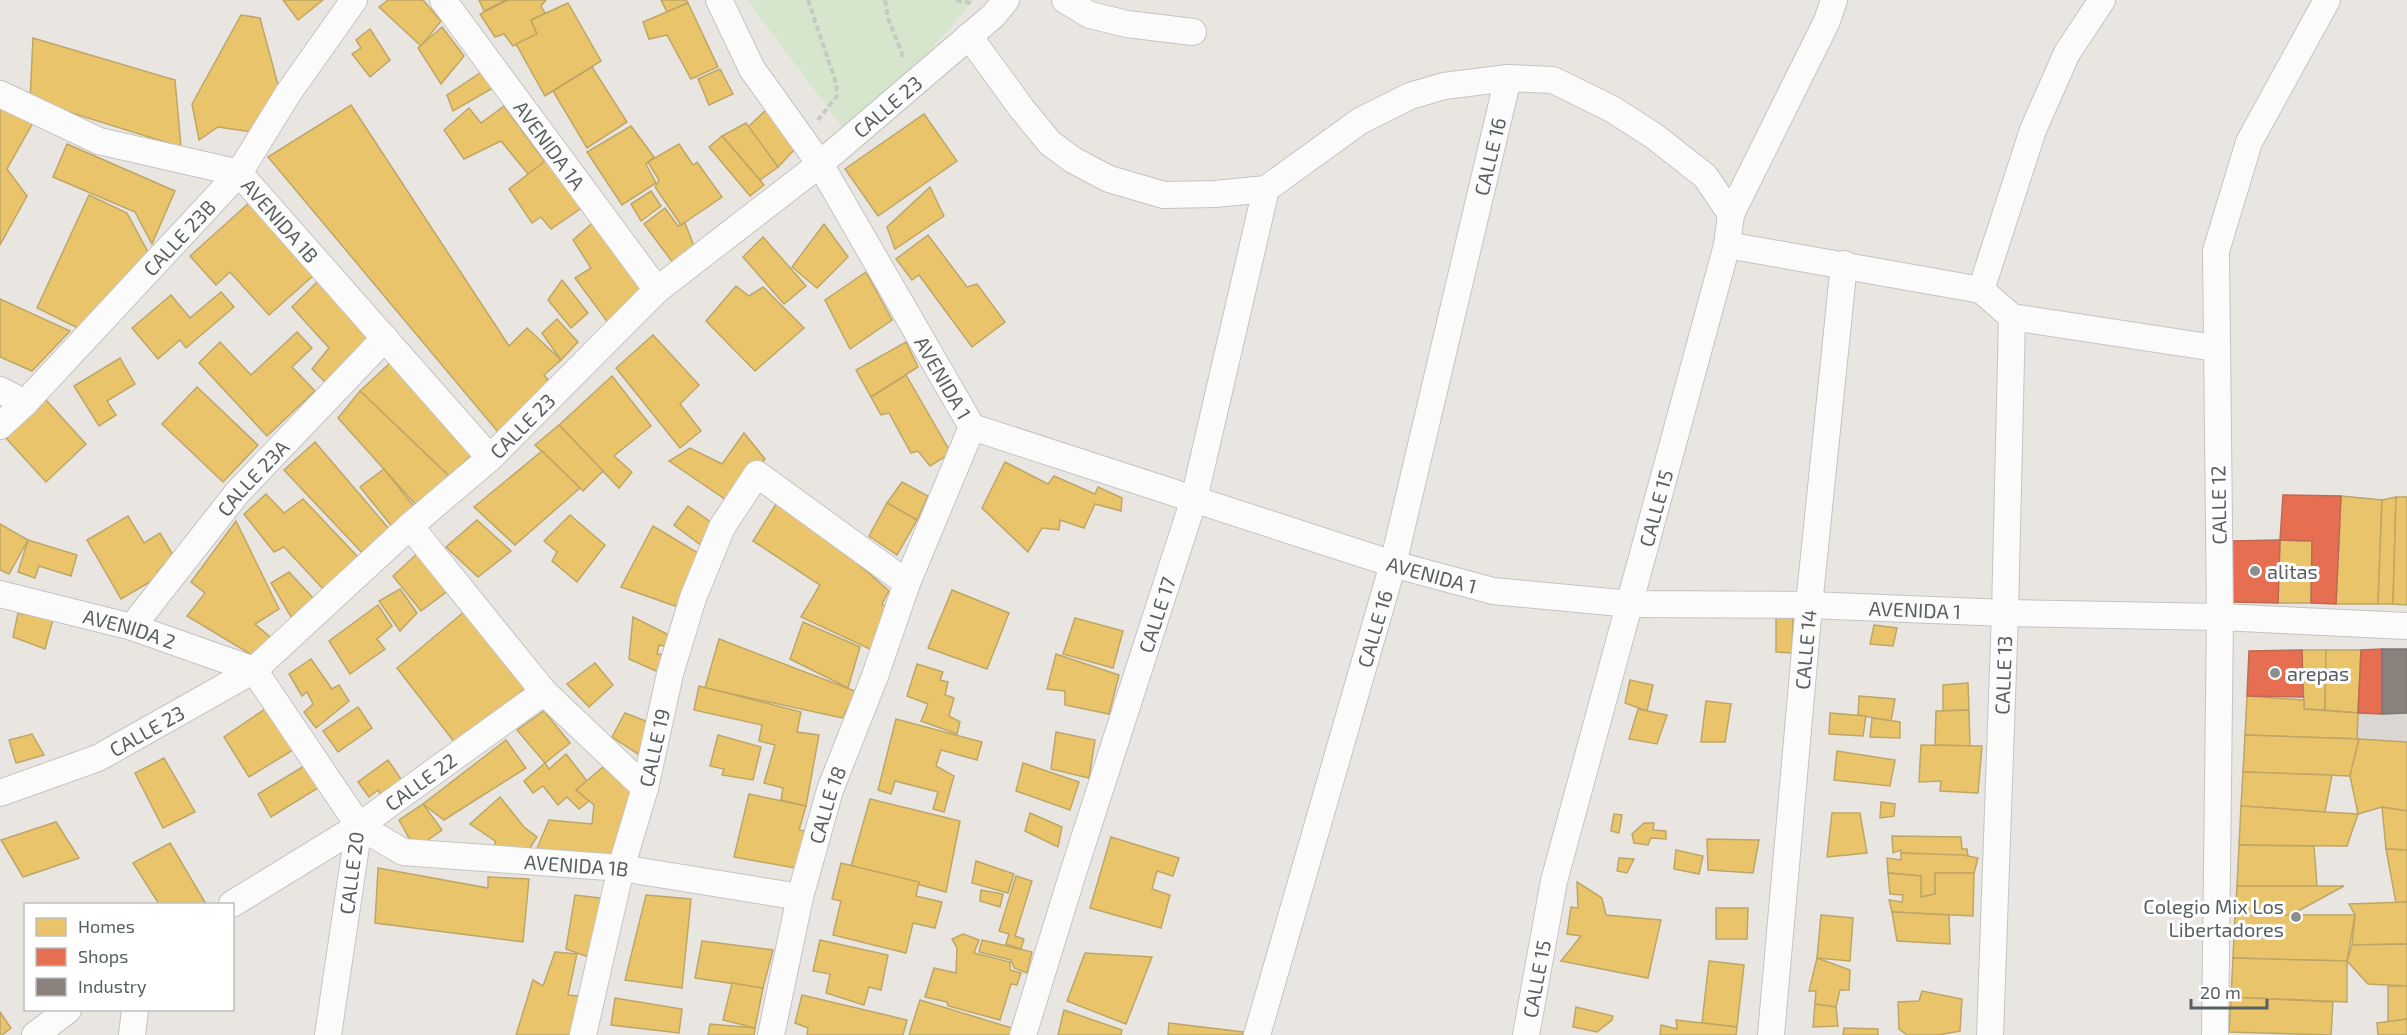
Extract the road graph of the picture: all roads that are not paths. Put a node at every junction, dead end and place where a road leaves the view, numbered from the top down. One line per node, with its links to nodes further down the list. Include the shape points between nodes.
1 (354, 0): 14 (street, CALLE 23B, via 289,92)
2 (443, 0): 19 (street, AVENIDA 1A)
3 (719, 0): 13 (street, AVENIDA 1, via 752,69)
4 (1006, 0): 10 (street, CALLE 23)
5 (1065, 0): 9 (street, via 1090,15)
6 (1834, 0): 16 (street, CALLE 15)
7 (2102, 0): 20 (street, via 2067,53 2033,130)
8 (2327, 0): 23 (street, CALLE 12, via 2249,142 2216,251)
9 (1193, 32)
10 (969, 36): 13 (street, CALLE 23); 15 (street, via 1050,142 1073,160 1109,179 1164,195)
11 (1508, 78): 15 (street, via 1444,86 1410,96 1360,121); 16 (street, via 1553,80 1612,109 1705,176); 31 (street, CALLE 16)
12 (0, 94): 14 (street, AVENIDA 1B, via 99,141)
13 (820, 164): 19 (street, CALLE 23); 27 (street, AVENIDA 1)
14 (239, 173): 22 (street, AVENIDA 1B); 25 (street, CALLE 23B)
15 (1266, 189): 29 (street, CALLE 17)
16 (1731, 214): 17 (street, CALLE 15)
17 (1727, 245): 18 (street); 34 (street, CALLE 15)
18 (1844, 264): 20 (street); 35 (street, CALLE 14)
19 (657, 290): 28 (street, CALLE 23)
20 (1980, 290): 21 (street)
21 (2012, 317): 23 (street); 36 (street, CALLE 13)
22 (385, 338): 28 (street, AVENIDA 1B); 39 (street, CALLE 23A, via 237,493)
23 (2215, 348): 37 (street, CALLE 12)
24 (0, 390): 25 (street)
25 (25, 403): 26 (street, CALLE 23B)
26 (0, 426)
27 (972, 427): 29 (street, AVENIDA 1); 32 (street, CALLE 18)
28 (490, 458): 30 (street, CALLE 23)
29 (1194, 499): 31 (street, AVENIDA 1); 55 (street, CALLE 17)
30 (410, 526): 40 (street, CALLE 23); 41 (street)
31 (1393, 564): 34 (street, AVENIDA 1, via 1493,591); 56 (street, CALLE 16)
32 (907, 583): 42 (street, CALLE 19, via 757,474 722,527 693,598 670,674); 46 (street, CALLE 18, via 831,790)
33 (0, 594): 39 (street, AVENIDA 2)
34 (1631, 604): 35 (street, AVENIDA 1); 57 (street, CALLE 15, via 1554,881)
35 (1809, 605): 36 (street, AVENIDA 1); 58 (street, CALLE 14)
36 (2005, 614): 37 (street, AVENIDA 1); 59 (street, CALLE 13)
37 (2220, 617): 38 (street, AVENIDA 1); 60 (street, CALLE 12)
38 (2407, 626)
39 (132, 627): 40 (street, AVENIDA 2)
40 (254, 670): 43 (street, CALLE 23, via 98,758); 44 (street, CALLE 20)
41 (544, 692): 42 (street); 44 (street, CALLE 22)
42 (645, 788): 45 (street, CALLE 19)
43 (0, 793)
44 (359, 825): 45 (street, AVENIDA 1B, via 403,852); 47 (street, CALLE 22); 52 (street, CALLE 20)
45 (621, 868): 46 (street, AVENIDA 1B); 53 (street, CALLE 19)
46 (800, 897): 54 (street, CALLE 18)
47 (234, 903)
48 (67, 1011): 50 (street)
49 (135, 1011): 51 (street)
50 (35, 1035)
51 (132, 1035)
52 (328, 1035)
53 (583, 1035)
54 (771, 1035)
55 (1023, 1035)
56 (1257, 1035)
57 (1526, 1035)
58 (1771, 1035)
59 (1990, 1035)
60 (2215, 1035)

